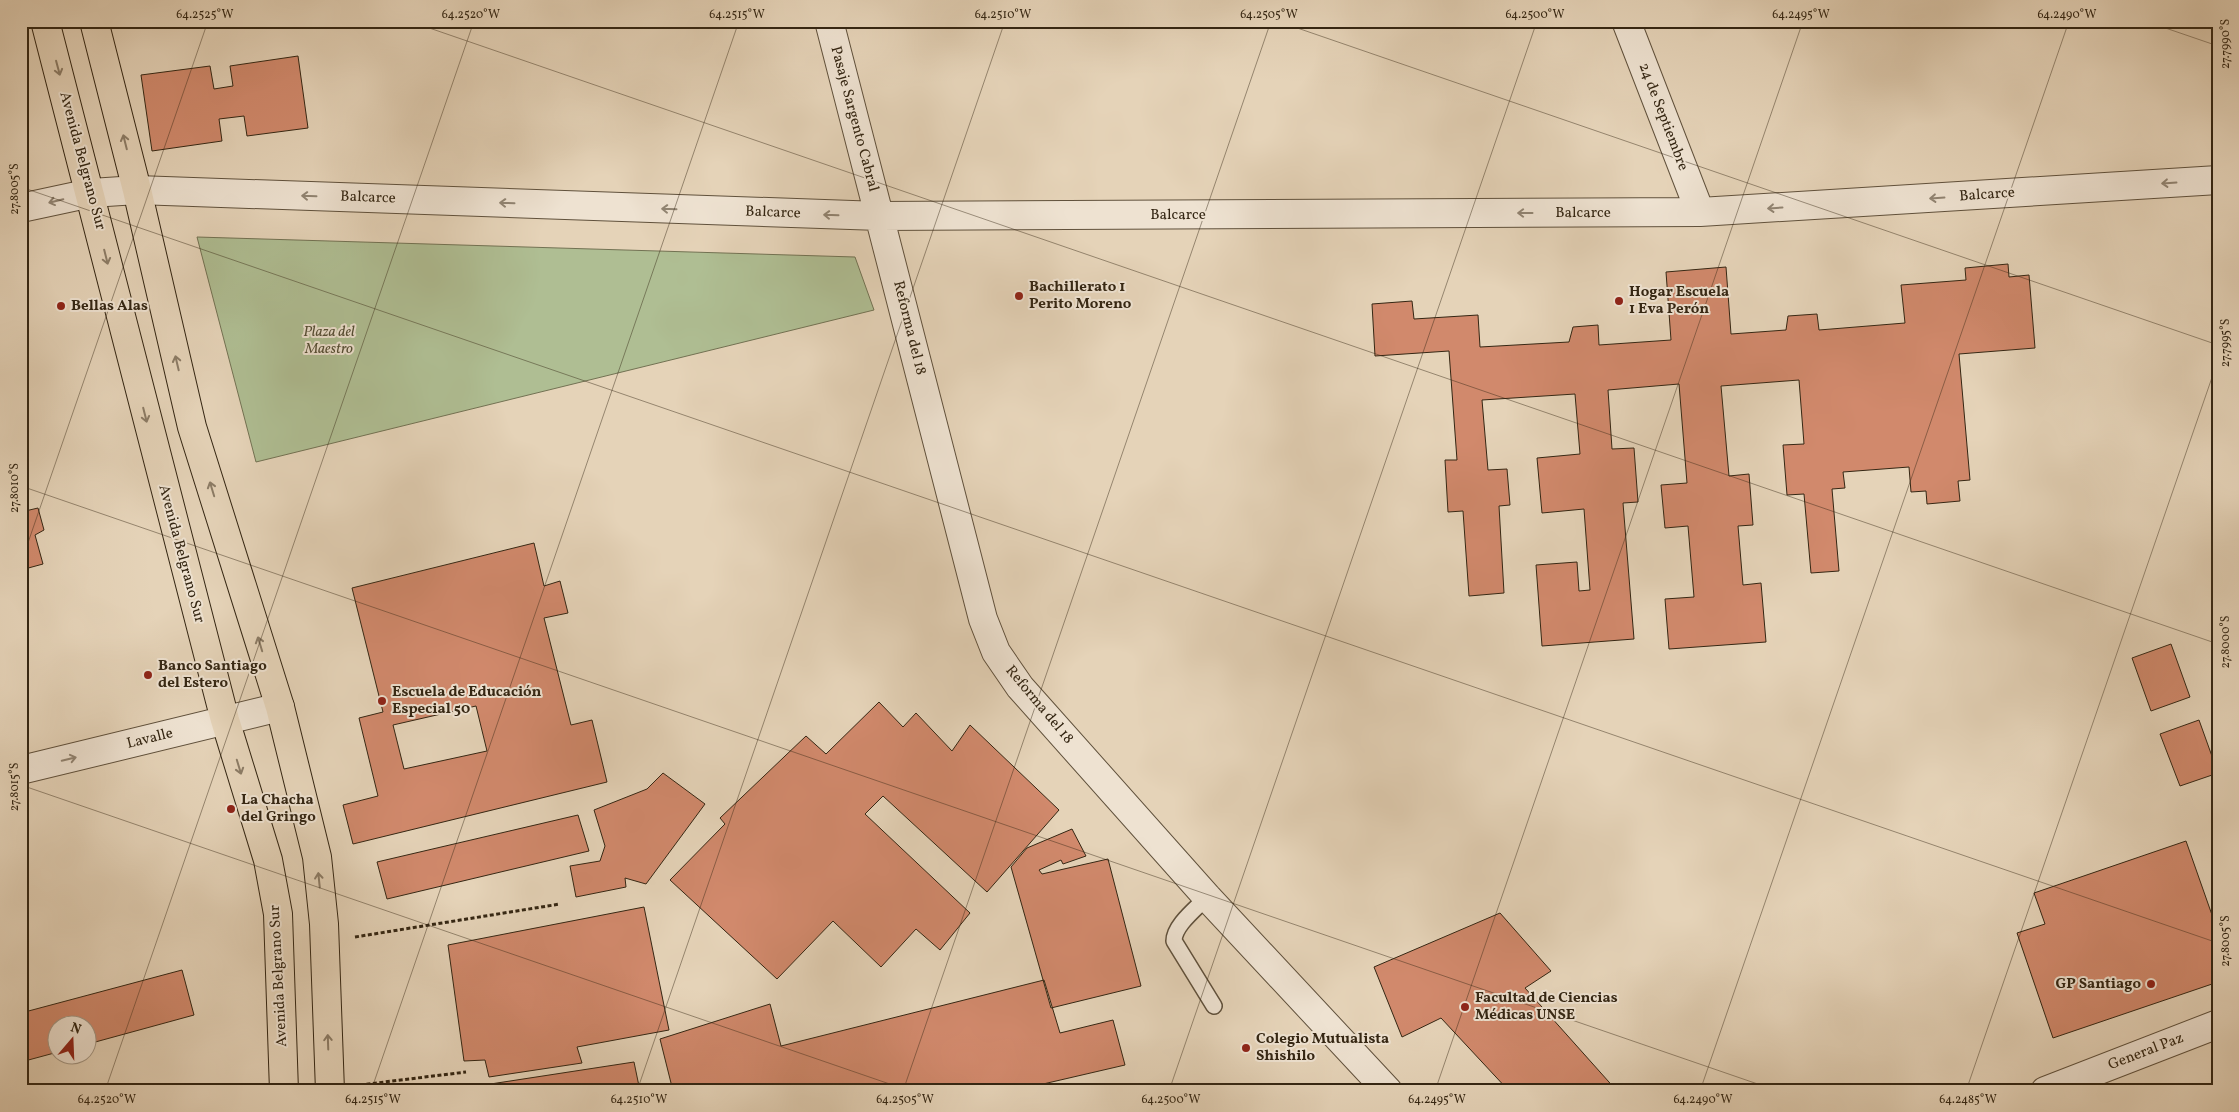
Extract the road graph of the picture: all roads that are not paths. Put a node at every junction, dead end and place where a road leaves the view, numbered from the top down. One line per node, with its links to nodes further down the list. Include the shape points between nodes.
1 (45, 21): 7 (highway, Avenida Belgrano Sur, one-way to 7)
2 (94, 21): 6 (highway, one-way to 2)
3 (829, 21): 10 (street, Pasaje Sargento Cabral)
4 (1626, 21): 9 (street, 24 de Septiembre)
5 (2218, 180): 9 (street, Balcarce, one-way to 9)
6 (137, 190): 7 (street, Balcarce); 10 (street, Balcarce, one-way to 6); 11 (highway, one-way to 6, via 192,427)
7 (91, 193): 8 (street, Balcarce, one-way to 8); 12 (highway, Avenida Belgrano Sur, one-way to 12, via 153,448)
8 (21, 208)
9 (1700, 212): 10 (street, Balcarce, one-way to 10)
10 (880, 216): 14 (street, Reforma del 18, via 983,619 996,652 1020,688)
11 (280, 708): 12 (street, Lavalle); 17 (highway, one-way to 11, via 325,938 316,857)
12 (225, 720): 13 (street, Lavalle, one-way to 12); 19 (highway, Avenida Belgrano Sur, one-way to 19, via 268,860 278,914)
13 (21, 770)
14 (1207, 896): 15 (lane, via 1182,924 1174,935 1174,941); 20 (street, Reforma del 18)
15 (1214, 1006)
16 (2218, 1024): 18 (street, General Paz)
17 (330, 1090)
18 (2048, 1090)
19 (284, 1091)
20 (1388, 1091)

